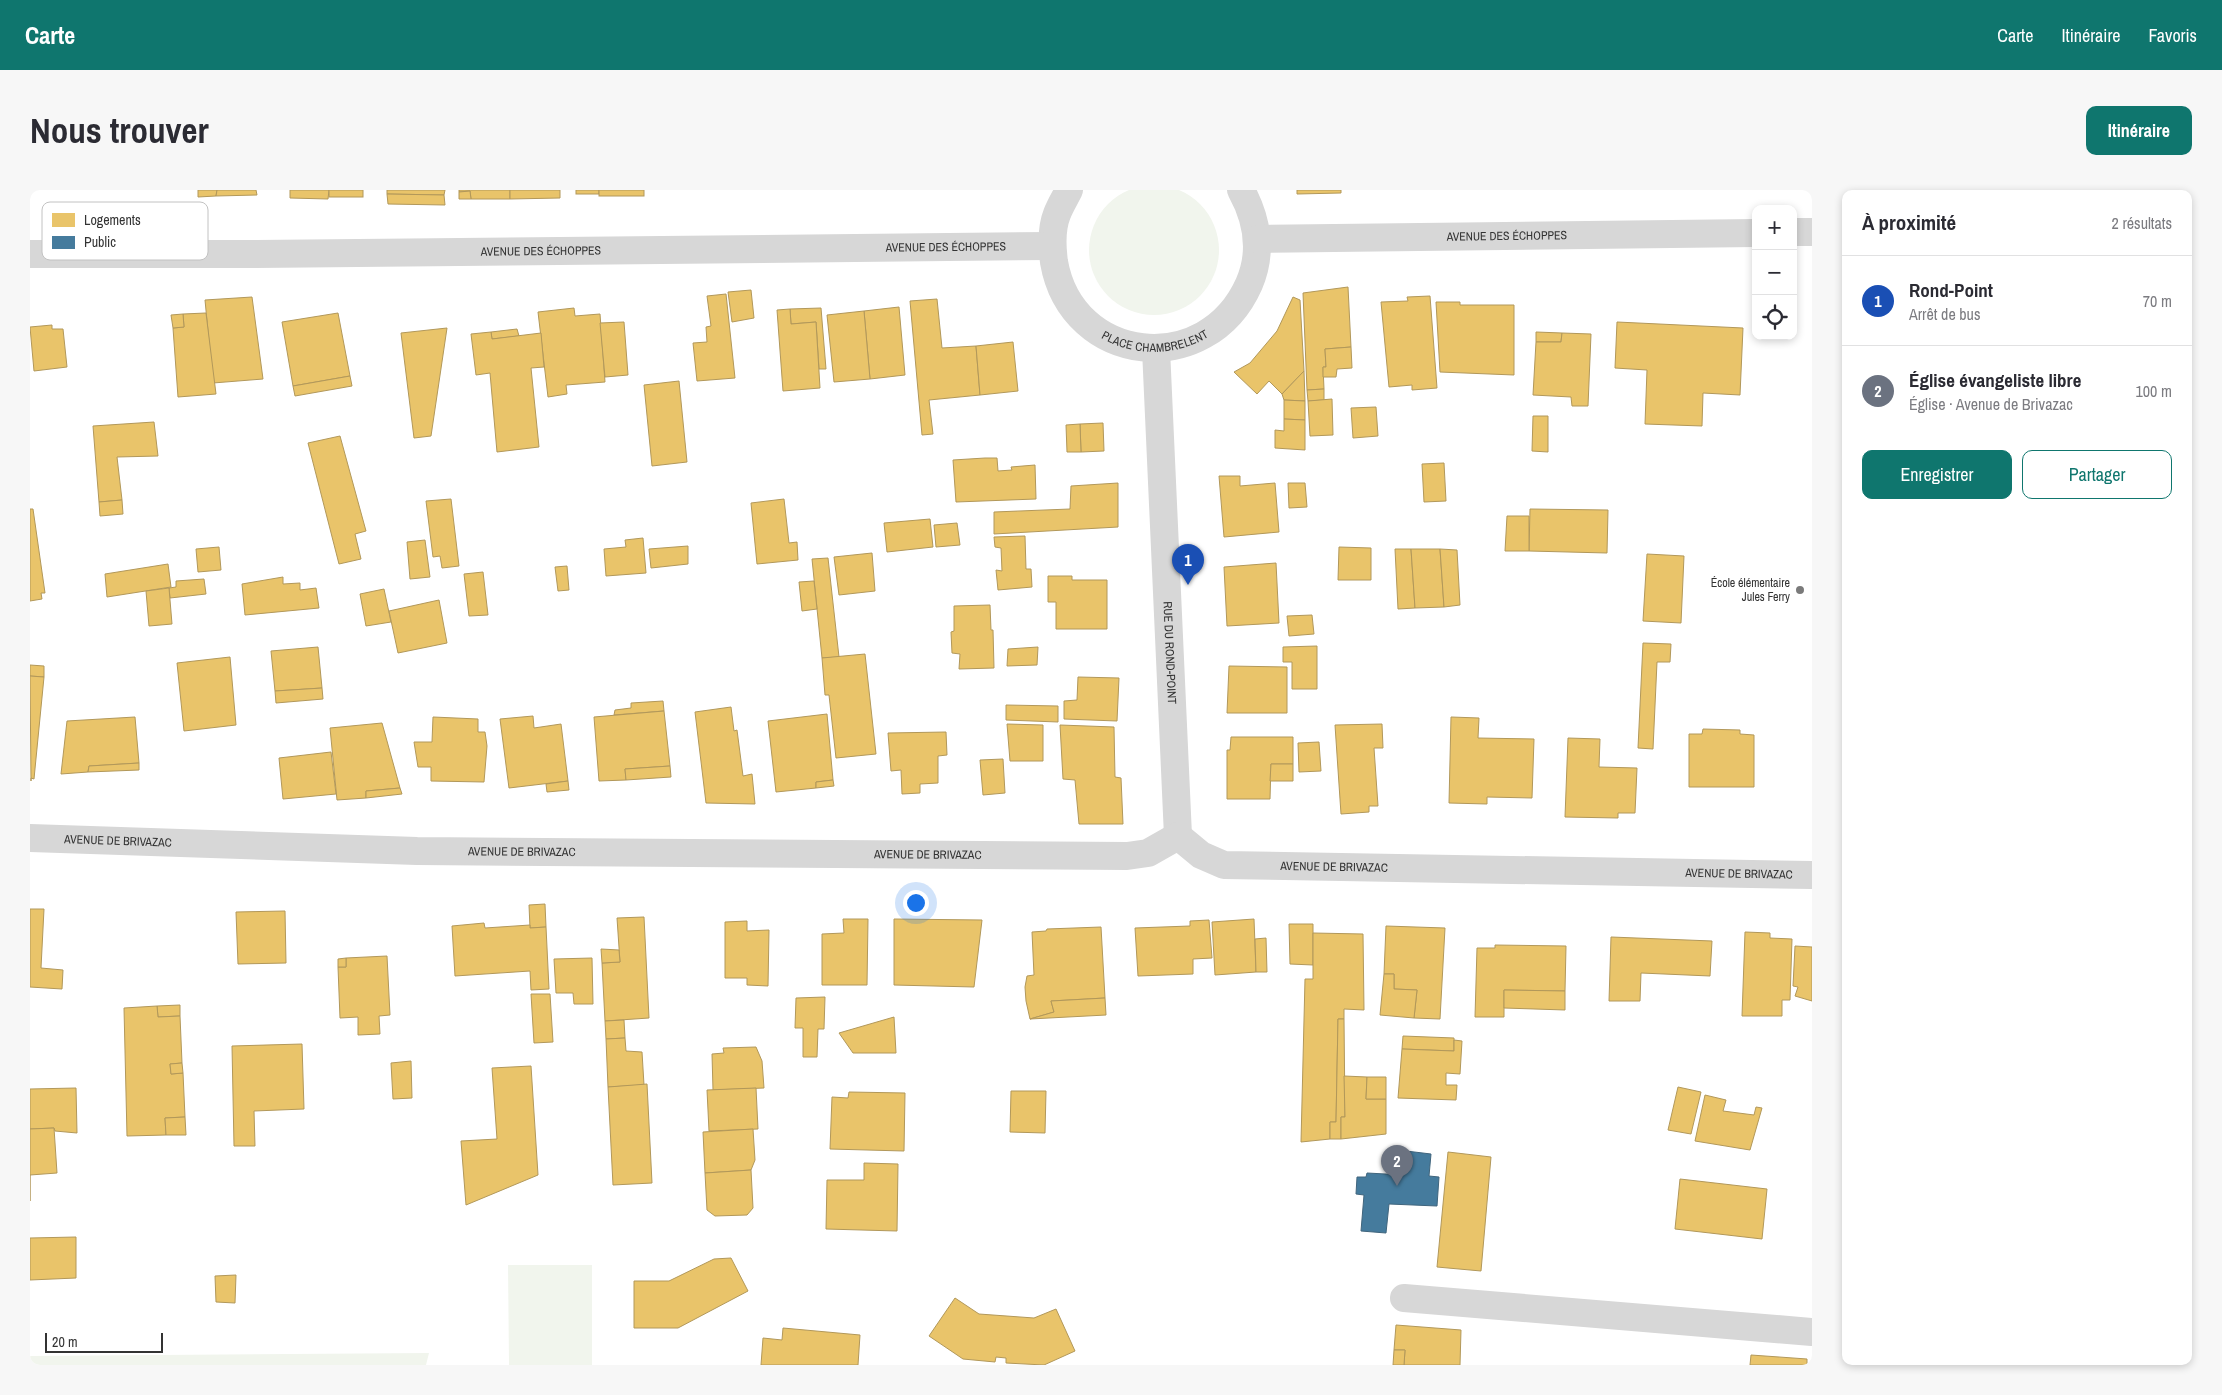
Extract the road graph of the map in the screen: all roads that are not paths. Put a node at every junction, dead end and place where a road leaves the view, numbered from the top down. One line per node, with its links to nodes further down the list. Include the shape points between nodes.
1 (1069, 190): 7 (street, PLACE CHAMBRELENT, via 1056,214)
2 (1240, 190): 6 (street, PLACE CHAMBRELENT, via 1251,208)
3 (1797, 232): 4 (street)
4 (1812, 232)
5 (1752, 233): 6 (street, AVENUE DES ÉCHOPPES)
6 (1258, 239): 9 (street, PLACE CHAMBRELENT, via 1254,272 1235,309 1218,327 1189,343)
7 (1052, 246): 8 (street, AVENUE DES ÉCHOPPES); 9 (street, PLACE CHAMBRELENT, via 1057,278 1072,307 1095,330 1124,344)
8 (208, 254)
9 (1156, 349): 10 (street, RUE DU ROND-POINT)
10 (1178, 836): 11 (street, AVENUE DE BRIVAZAC, via 1148,853 1127,856 424,851); 12 (street, AVENUE DE BRIVAZAC, via 1201,855 1224,865)
11 (30, 838)
12 (1812, 875)
13 (1404, 1298): 14 (street)
14 (1812, 1332)

